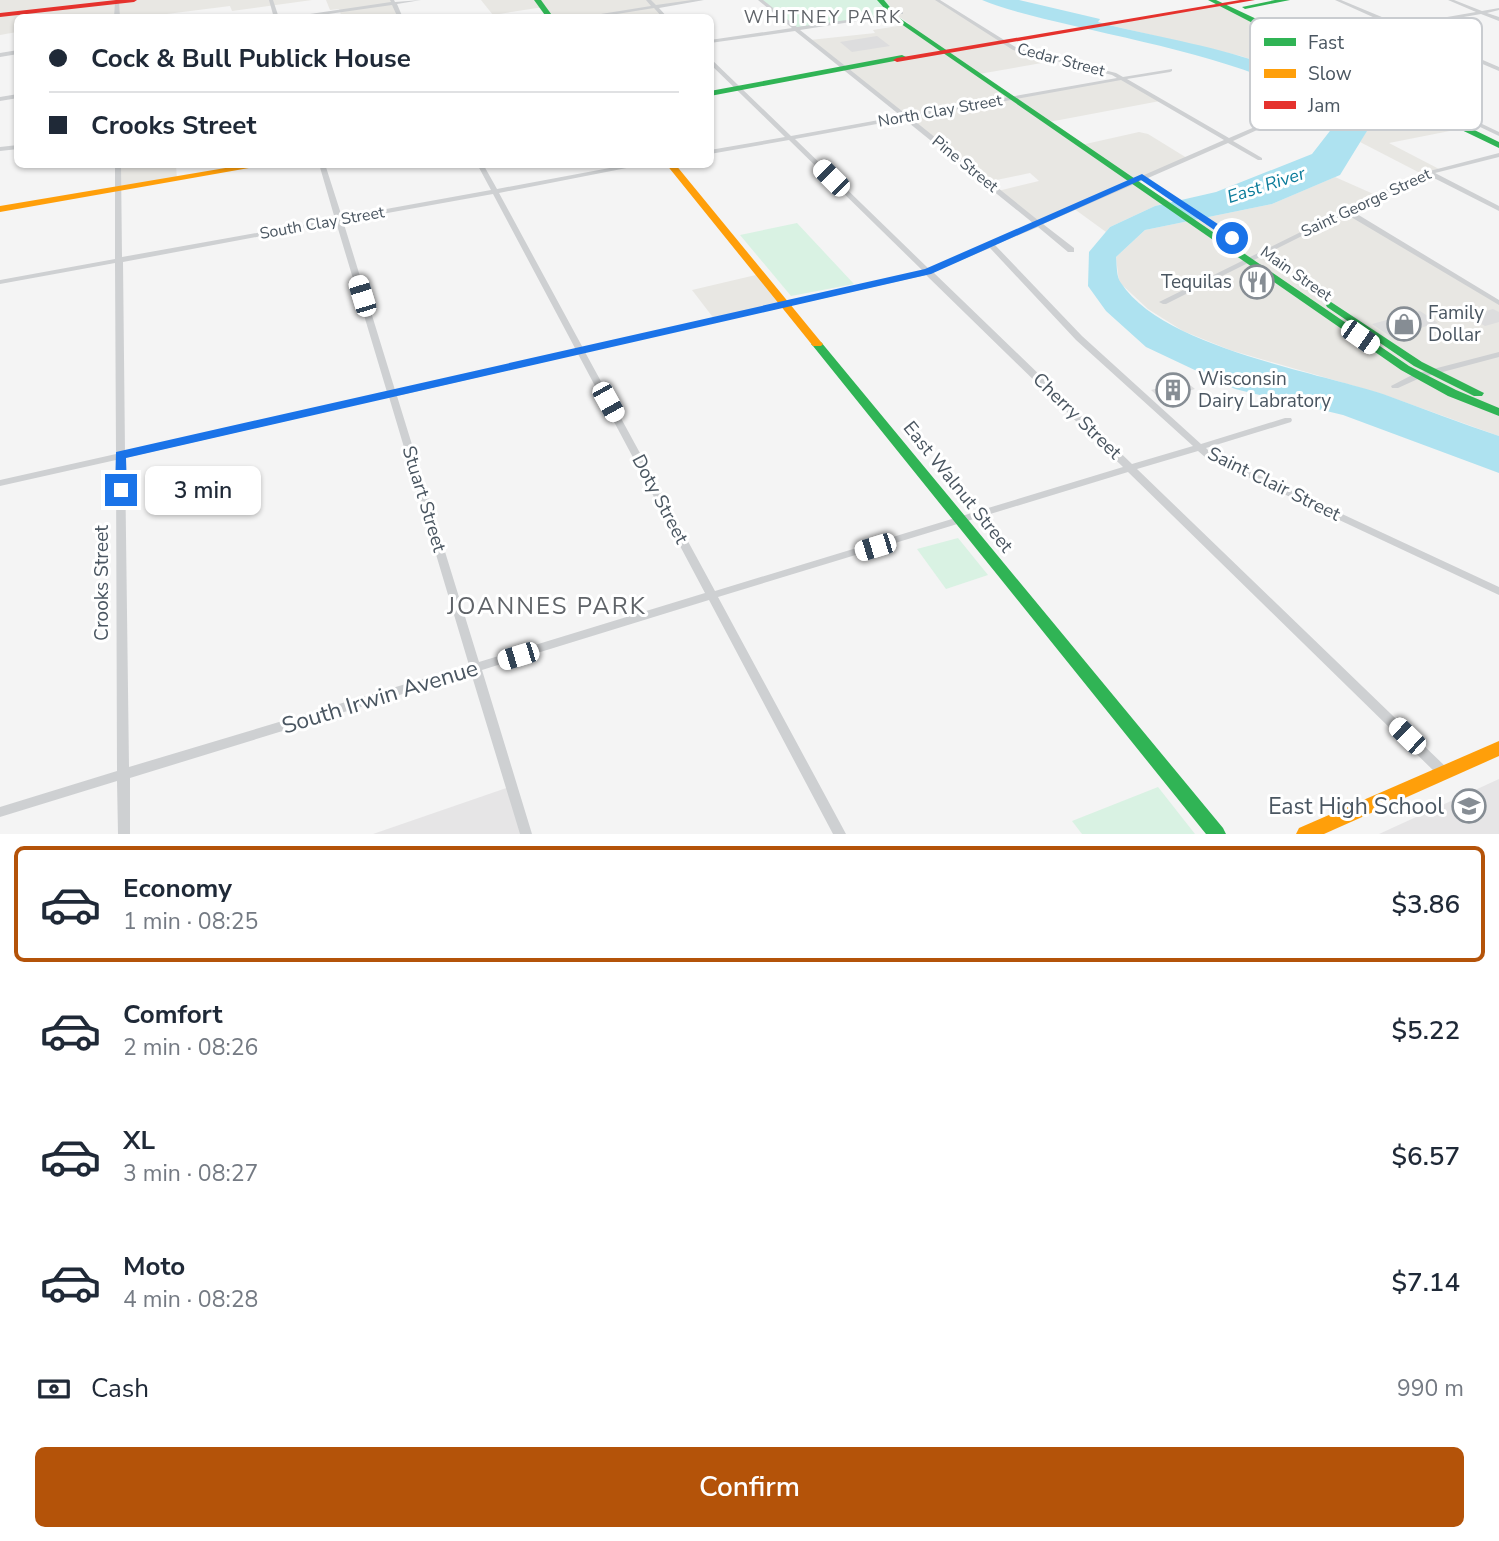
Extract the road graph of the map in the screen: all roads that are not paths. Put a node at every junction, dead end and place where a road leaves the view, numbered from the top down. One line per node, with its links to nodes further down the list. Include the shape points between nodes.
1 (134, 0): 14 (main road)
2 (419, 0): 15 (street)
3 (537, 0): 23 (main road)
4 (649, 0): 17 (street)
5 (702, 0): 17 (street)
6 (761, 0): 30 (street, Pine Street)
7 (880, 0): 20 (main road, Main Street)
8 (889, 0): 20 (main road, Main Street)
9 (937, 0): 32 (street, Cedar Street)
10 (1252, 0): 16 (main road)
11 (1287, 0): 16 (main road)
12 (1337, 0): 27 (street)
13 (1450, 0): 19 (street)
14 (117, 1): 21 (main road)
15 (393, 2): 22 (street)
16 (1226, 4): 26 (main road); 32 (main road)
17 (655, 6): 24 (street); 25 (street)
18 (1499, 9): 19 (street)
19 (1481, 12): 28 (street); 29 (street)
20 (897, 13): 30 (street); 33 (main road, Main Street)
21 (23, 14)
22 (312, 14)
23 (548, 14)
24 (604, 14)
25 (662, 14)
26 (1251, 18)
27 (1379, 18)
28 (1449, 18)
29 (1499, 19)
30 (796, 29): 31 (street); 36 (street, Pine Street)
31 (714, 40)
32 (1005, 43): 33 (main road); 39 (street, Cedar Street)
33 (951, 52): 36 (main road); 42 (main road, Main Street)
34 (1482, 62): 37 (street)
35 (714, 64): 40 (street, Cherry Street)
36 (846, 69): 40 (main road); 43 (street, Pine Street)
37 (1499, 69)
38 (1170, 70): 39 (street, North Clay Street)
39 (1121, 78): 42 (street, North Clay Street); 49 (street, Cedar Street)
40 (735, 87): 41 (main road); 48 (street, Cherry Street)
41 (714, 91)
42 (1018, 97): 43 (street, North Clay Street); 61 (main road, Main Street)
43 (906, 117): 48 (street, North Clay Street); 68 (street, Pine Street)
44 (1482, 126): 47 (street)
45 (1251, 130): 49 (street)
46 (1473, 130): 50 (main road)
47 (1499, 134)
48 (790, 138): 51 (street, North Clay Street); 73 (street, Cherry Street)
49 (1226, 140): 53 (street, Cedar Street); 61 (street)
50 (1499, 142)
51 (714, 151)
52 (1499, 155): 60 (street, Saint George Street)
53 (1260, 159)
54 (118, 168): 62 (street, Crooks Street)
55 (244, 168): 62 (main road)
56 (323, 168): 67 (street, Stuart Street)
57 (482, 168): 63 (street, Doty Street)
58 (622, 168): 63 (street, South Clay Street)
59 (673, 168): 77 (main road, East Walnut Street)
60 (1429, 173): 65 (street); 66 (street, Saint George Street)
61 (1137, 179): 68 (street); 71 (main road, Main Street)
62 (118, 189): 64 (main road); 72 (street, Crooks Street)
63 (495, 192): 67 (street, South Clay Street); 78 (street, Doty Street)
64 (0, 209)
65 (1499, 209)
66 (1346, 211): 71 (street, Saint George Street); 76 (street)
67 (339, 220): 72 (street, South Clay Street); 83 (street, Stuart Street)
68 (1038, 223): 69 (street); 70 (street, Pine Street)
69 (990, 244): 73 (street); 87 (street, Saint Clair Street, via 1079,338)
70 (1071, 250)
71 (1252, 257): 75 (street, Saint George Street); 80 (main road, Main Street); 81 (main road, Main Street)
72 (119, 260): 74 (street, South Clay Street); 88 (street, Crooks Street)
73 (928, 272): 77 (street); 89 (street, Cherry Street)
74 (0, 282)
75 (1163, 302)
76 (1499, 303)
77 (784, 304): 78 (street); 91 (main road, East Walnut Street)
78 (580, 351): 83 (street); 93 (street, Doty Street)
79 (1499, 354): 80 (street)
80 (1432, 372): 81 (street); 84 (main road, Main Street)
81 (1417, 376): 82 (street); 85 (main road, Main Street)
82 (1395, 386)
83 (392, 393): 88 (street); 94 (street, Stuart Street)
84 (1499, 402)
85 (1499, 412)
86 (1288, 420): 87 (street, South Irwin Avenue)
87 (1201, 448): 89 (street, South Irwin Avenue); 92 (street, Saint Clair Street)
88 (120, 455): 90 (street); 97 (street, Crooks Street)
89 (1132, 470): 91 (street, South Irwin Avenue); 96 (street, Cherry Street)
90 (0, 483)
91 (961, 522): 93 (street, South Irwin Avenue); 102 (main road, East Walnut Street)
92 (1499, 591)
93 (712, 597): 94 (street, South Irwin Avenue); 101 (street, Doty Street)
94 (476, 668): 97 (street, South Irwin Avenue); 100 (street, Stuart Street)
95 (1499, 748): 96 (main road)
96 (1443, 772): 103 (main road)
97 (123, 775): 98 (street, South Irwin Avenue); 99 (street, Crooks Street)
98 (0, 812)
99 (124, 834)
100 (526, 834)
101 (840, 834)
102 (1217, 834)
103 (1305, 834)

